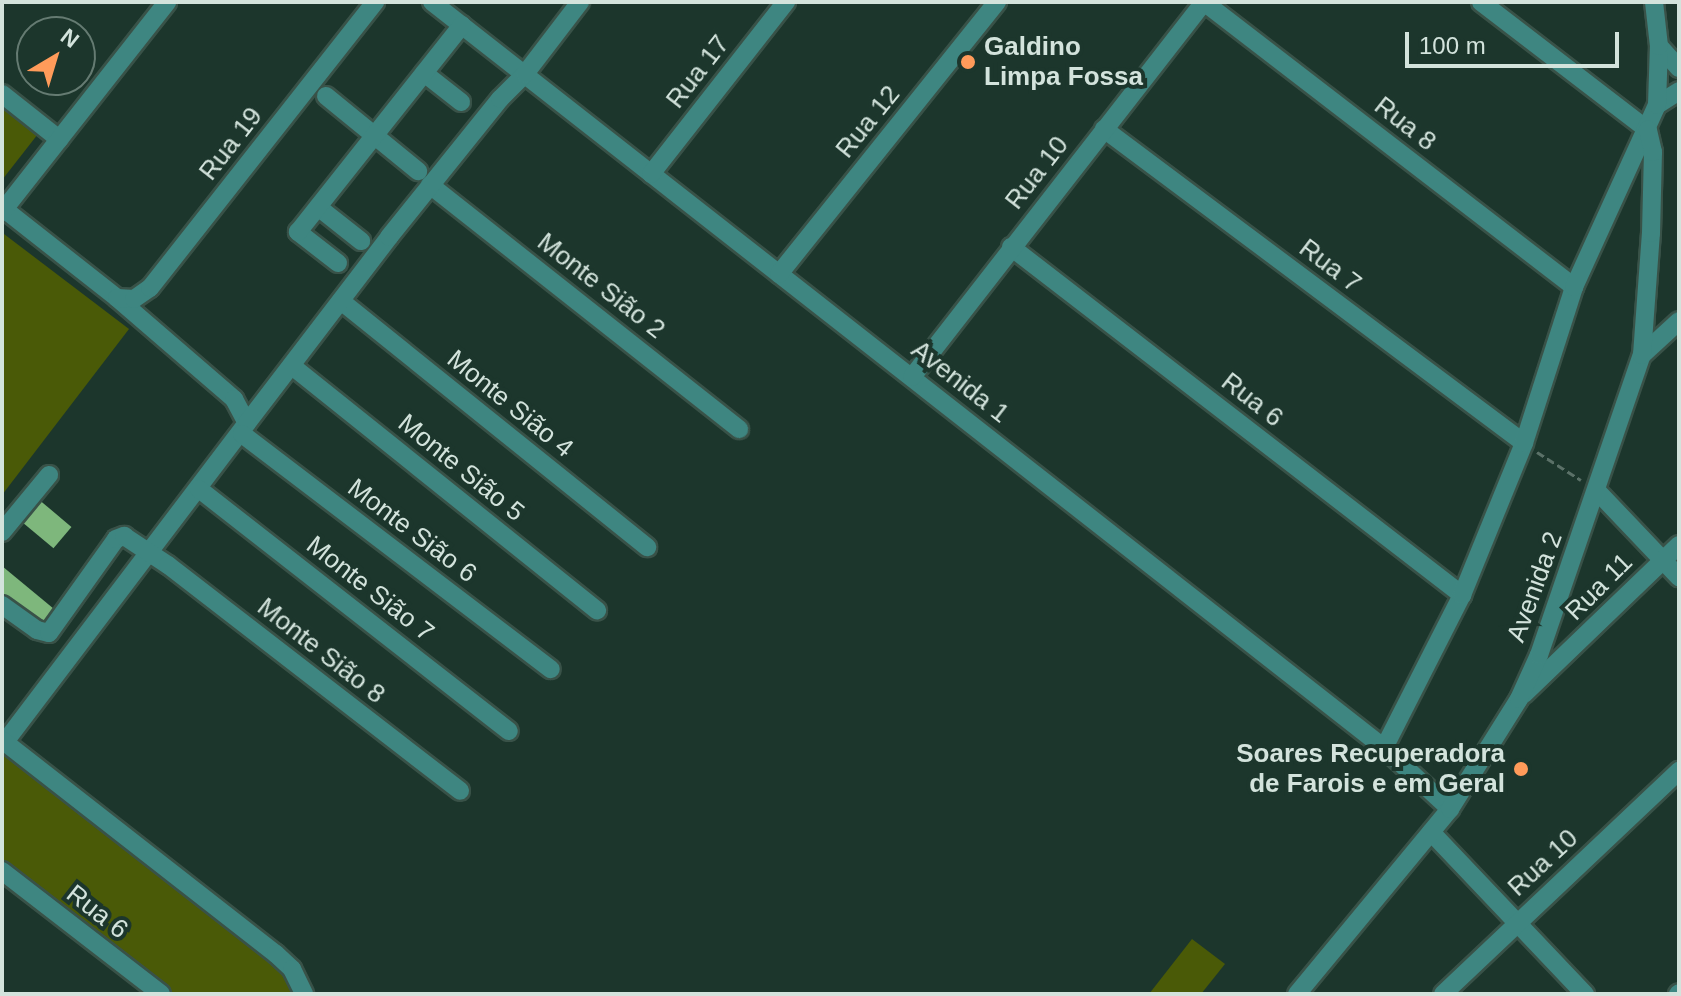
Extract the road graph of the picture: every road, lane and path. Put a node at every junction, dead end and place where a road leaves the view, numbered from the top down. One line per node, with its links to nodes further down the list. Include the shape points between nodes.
1 (375, 2): 34 (street, Rua 19, via 150,288 134,299)
2 (432, 2): 11 (street, Avenida 1)
3 (580, 2): 15 (street)
4 (786, 2): 25 (street, Rua 17)
5 (997, 2): 32 (street, Rua 12)
6 (1204, 2): 21 (street, Rua 10); 33 (street, Rua 8)
7 (1481, 2): 22 (street)
8 (1636, 2): 10 (street)
9 (163, 3): 24 (street)
10 (1655, 10): 12 (street, Avenida 2)
11 (462, 25): 14 (street); 15 (street, Avenida 1)
12 (1659, 46): 13 (street); 20 (street, Avenida 2)
13 (1679, 68)
14 (424, 73): 19 (street); 23 (street)
15 (525, 74): 25 (street, Avenida 1); 26 (street)
16 (1679, 91): 20 (street)
17 (2, 94): 24 (street)
18 (326, 96): 23 (street, Monte Sião 2)
19 (461, 102)
20 (1657, 105): 22 (street, Avenida 2)
21 (1104, 129): 30 (street, Rua 10); 42 (street, Rua 7)
22 (1648, 130): 33 (street, Avenida 2); 37 (street, Avenida 2, via 1652,205)
23 (375, 135): 26 (street, Monte Sião 2); 27 (street)
24 (59, 139): 28 (street)
25 (651, 174): 32 (street, Avenida 1)
26 (424, 178): 35 (street); 41 (street, Monte Sião 2)
27 (318, 207): 29 (street); 31 (street, via 298,232)
28 (3, 210): 34 (street, Monte Sião 6)
29 (361, 241)
30 (1011, 247): 39 (street, Rua 10); 52 (street, Rua 6)
31 (338, 263)
32 (779, 274): 39 (street, Avenida 1)
33 (1574, 287): 42 (street, Avenida 2)
34 (117, 298): 40 (street, Monte Sião 6, via 234,399)
35 (341, 301): 38 (street); 48 (street, Monte Sião 4)
36 (1679, 321): 37 (street)
37 (1642, 355): 45 (street, Avenida 2)
38 (292, 366): 40 (street); 54 (street, Monte Sião 5)
39 (912, 377): 59 (street, Avenida 1)
40 (245, 429): 44 (street); 55 (street, Monte Sião 6)
41 (739, 429)
42 (1524, 443): 45 (path); 52 (street, Avenida 2)
43 (49, 475): 46 (street)
44 (199, 489): 49 (street); 57 (street, Monte Sião 7)
45 (1597, 491): 50 (street); 56 (street, Avenida 2)
46 (2, 532)
47 (1679, 545): 50 (street, Rua 11)
48 (647, 547)
49 (150, 553): 53 (street, Monte Sião 8, via 127,537 118,537 49,633); 58 (street); 61 (street, Monte Sião 8)
50 (1663, 560): 51 (street); 56 (street, Rua 11)
51 (1679, 577)
52 (1462, 595): 59 (street, Avenida 2)
53 (2, 605)
54 (597, 610)
55 (551, 669)
56 (1519, 699): 62 (street, Avenida 2)
57 (509, 731)
58 (3, 741): 67 (street, via 276,954 292,969)
59 (1384, 748): 62 (street, Avenida 1)
60 (1679, 771): 65 (street, Rua 10)
61 (460, 791)
62 (1450, 809): 63 (street, Avenida 2)
63 (1431, 832): 65 (street); 68 (street, Avenida 2)
64 (2, 871): 66 (street, Rua 6)
65 (1518, 922): 69 (street, Rua 10); 70 (street)
66 (161, 994)
67 (304, 994)
68 (1297, 994)
69 (1443, 994)
70 (1585, 994)

